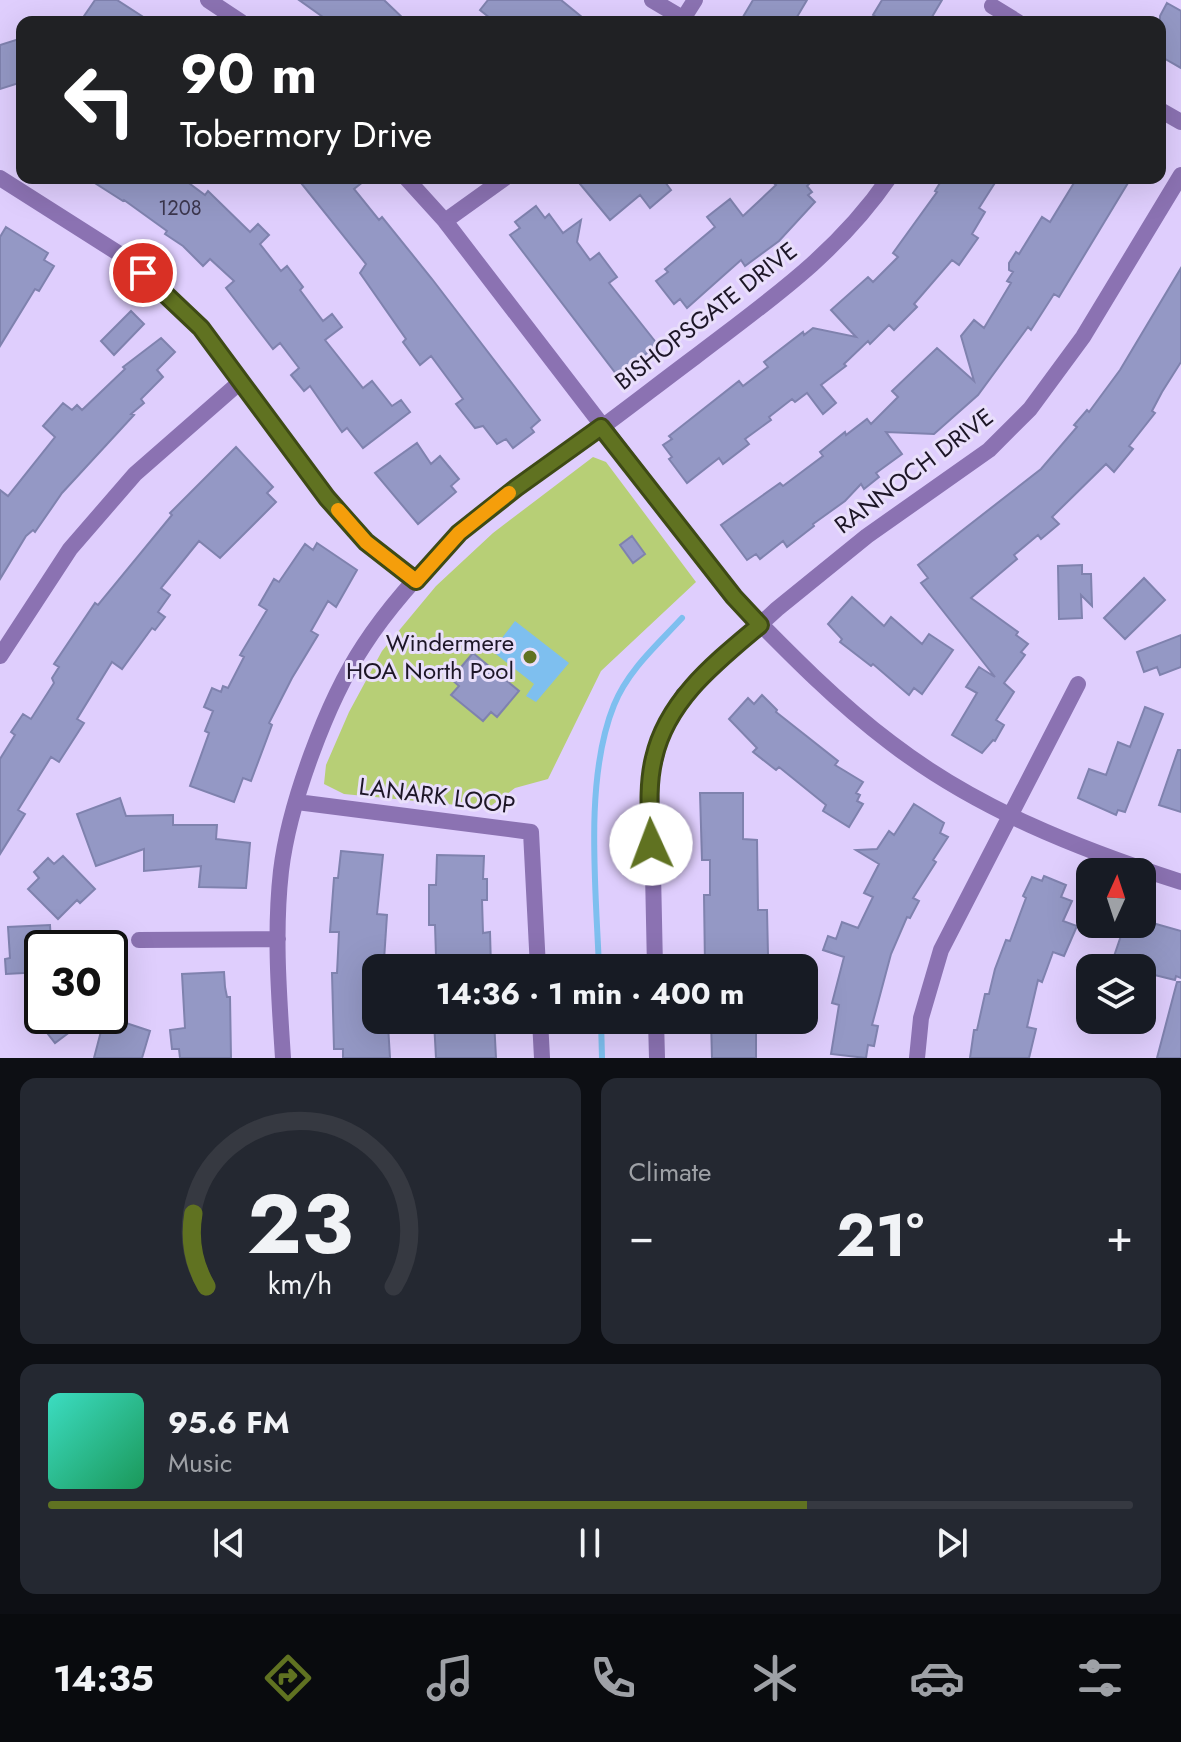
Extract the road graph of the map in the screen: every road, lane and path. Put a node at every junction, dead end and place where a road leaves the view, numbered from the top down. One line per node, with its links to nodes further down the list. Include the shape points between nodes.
1 (208, 0): 4 (street)
2 (652, 0): 5 (street)
3 (994, 3): 6 (street)
4 (232, 16)
5 (676, 16)
6 (1010, 16)
7 (1181, 175): 16 (street, RANNOCH DRIVE, via 1083,337 1030,409 989,450 867,536)
8 (0, 178): 13 (street, via 118,253 167,294 201,328)
9 (411, 184): 12 (street)
10 (497, 184): 12 (street)
11 (885, 184): 14 (street, BISHOPSGATE DRIVE, via 832,249)
12 (445, 221): 14 (street)
13 (239, 383): 15 (street, via 366,542); 17 (street, via 135,474 70,549)
14 (601, 427): 15 (street, BISHOPSGATE DRIVE, via 459,533); 16 (street)
15 (416, 581): 19 (street, BISHOPSGATE DRIVE, via 364,644 346,675)
16 (760, 625): 20 (street, via 891,744); 25 (street, RANNOCH DRIVE, via 683,695 663,729 650,802)
17 (0, 656)
18 (1078, 684): 20 (street)
19 (297, 802): 22 (street, BISHOPSGATE DRIVE, via 282,869); 24 (street, LANARK LOOP, via 531,832)
20 (1009, 816): 21 (street, via 1099,855); 31 (street, via 941,950 921,1018)
21 (1181, 882)
22 (278, 939): 23 (street); 28 (street, BISHOPSGATE DRIVE)
23 (139, 940)
24 (537, 954)
25 (655, 954)
26 (541, 1034): 29 (street)
27 (656, 1034): 30 (street)
28 (283, 1058)
29 (542, 1058)
30 (657, 1058)
31 (917, 1058)

